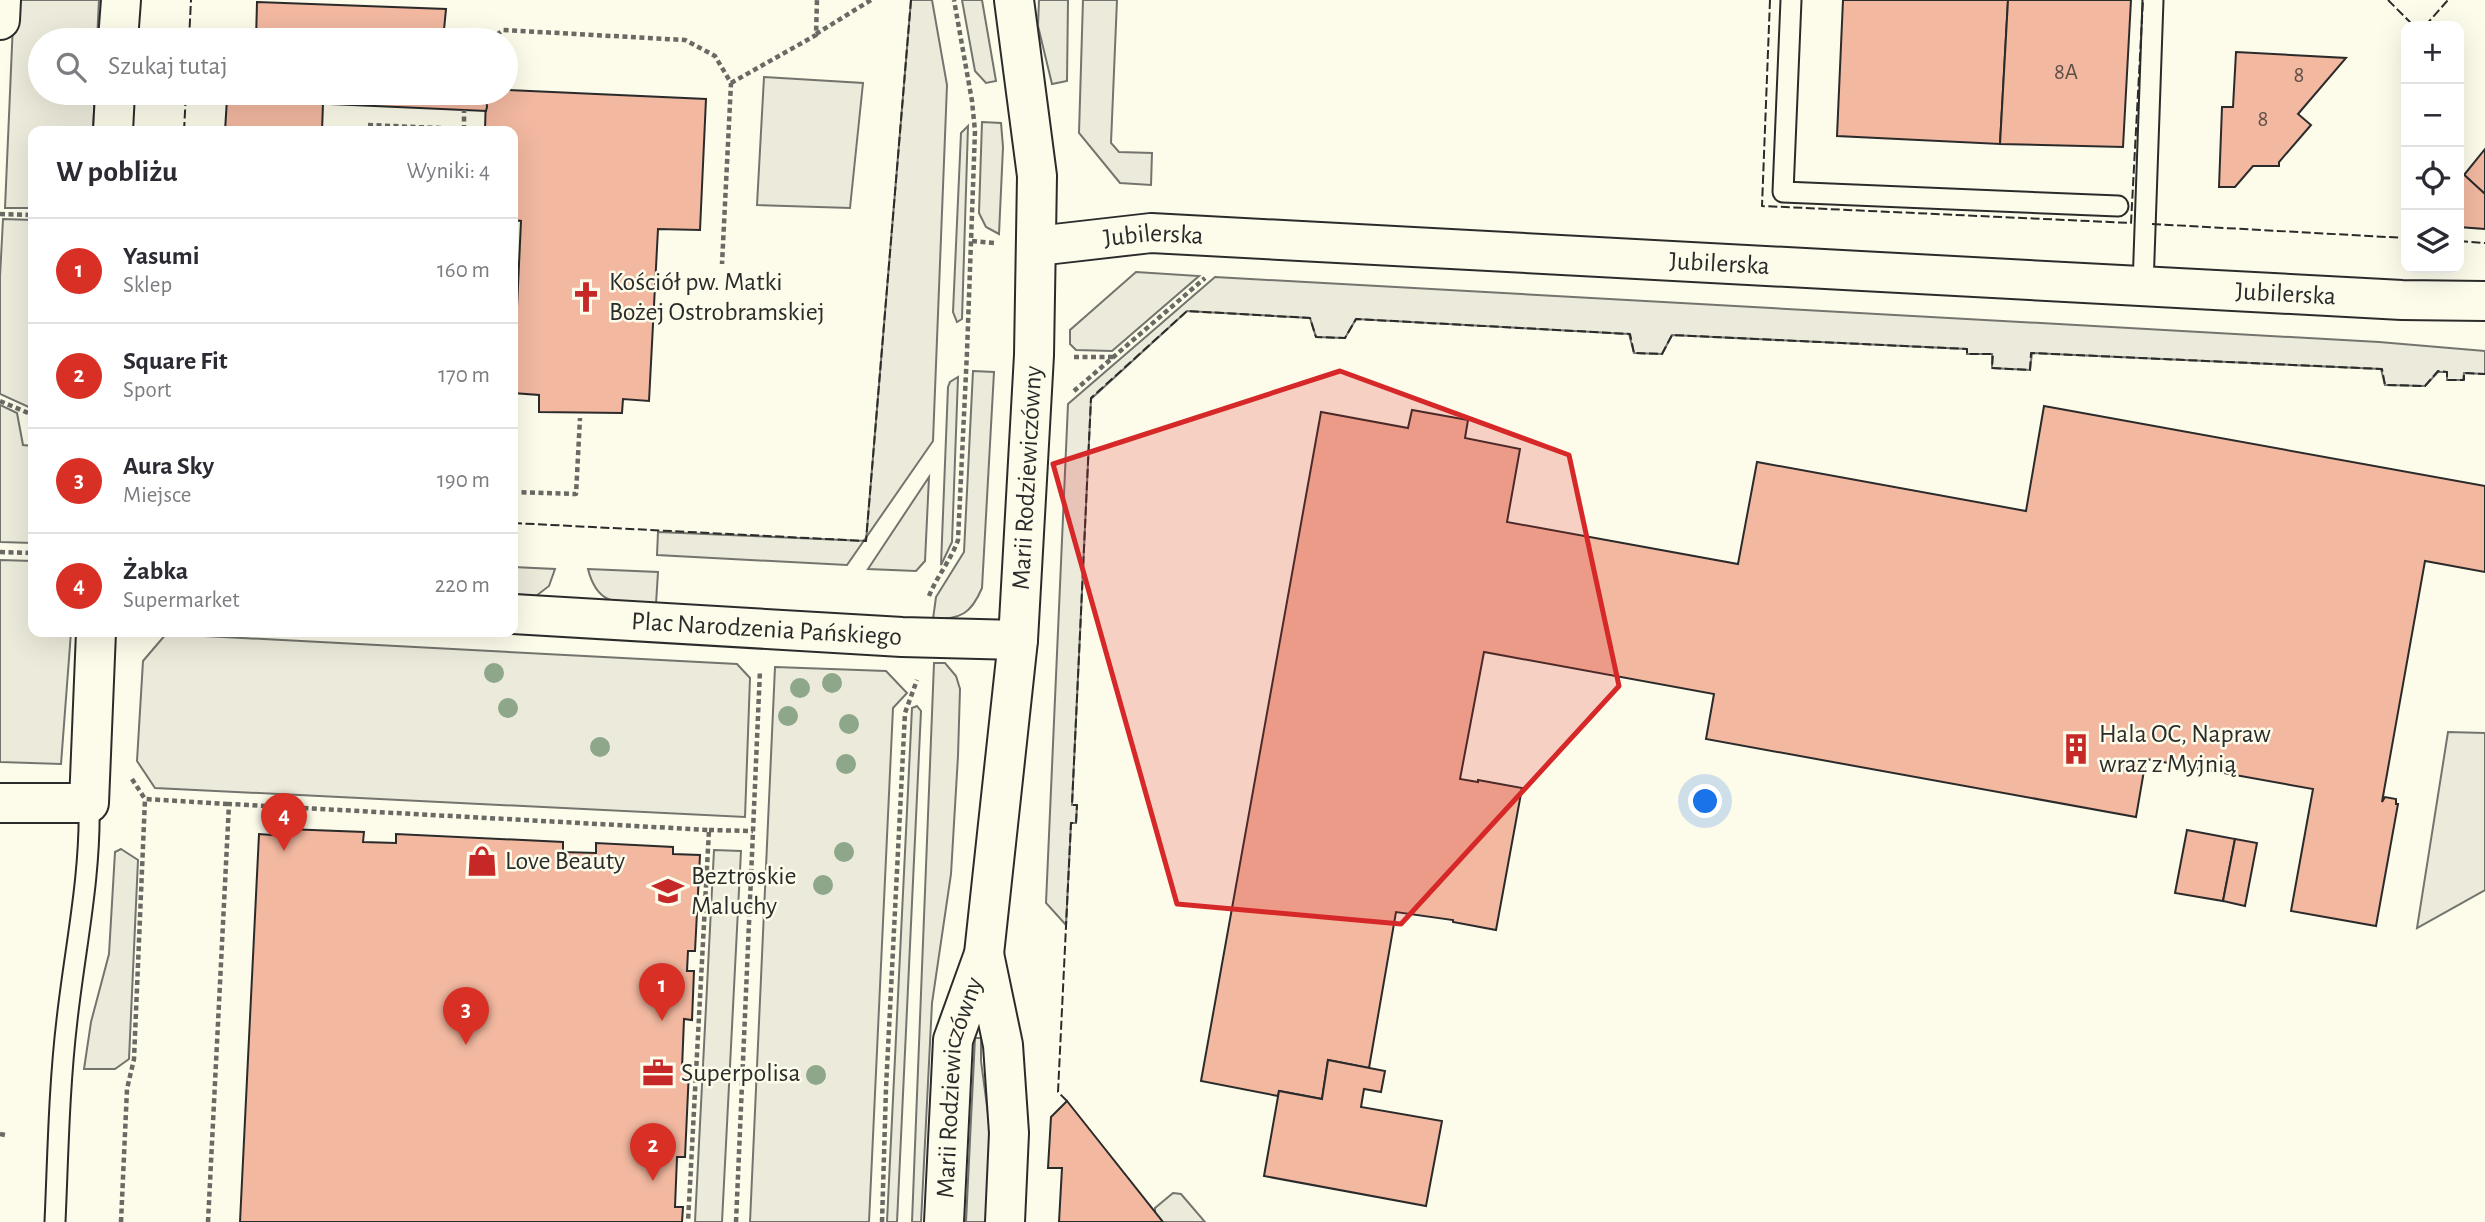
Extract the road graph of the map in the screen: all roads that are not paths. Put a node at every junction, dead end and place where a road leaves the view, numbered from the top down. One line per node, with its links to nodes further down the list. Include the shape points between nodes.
1 (1, 0): 6 (street)
2 (121, 0): 7 (street)
3 (1014, 0): 11 (street, Marii Rodziewiczówny, via 1037,176)
4 (1791, 0): 10 (lane, via 1783,192)
5 (2153, 0): 12 (lane)
6 (0, 20)
7 (119, 28)
8 (114, 105): 9 (street)
9 (113, 126)
10 (2118, 206)
11 (1037, 246): 12 (street, Jubilerska, via 1151,233); 18 (street, Marii Rodziewiczówny)
12 (2143, 286): 13 (street, Jubilerska)
13 (2402, 300): 14 (street, Jubilerska); 15 (street, Jubilerska)
14 (2485, 301)
15 (2485, 316)
16 (518, 614): 18 (street, Plac Narodzenia Pańskiego)
17 (96, 637): 20 (street)
18 (1018, 640): 21 (street, Marii Rodziewiczówny)
19 (0, 803): 20 (street)
20 (89, 803): 22 (lane, via 82,920 66,1021)
21 (984, 954): 23 (street, Marii Rodziewiczówny, via 953,1040); 24 (street, Marii Rodziewiczówny, via 1003,1045 1009,1133)
22 (55, 1222)
23 (944, 1222)
24 (1005, 1222)

